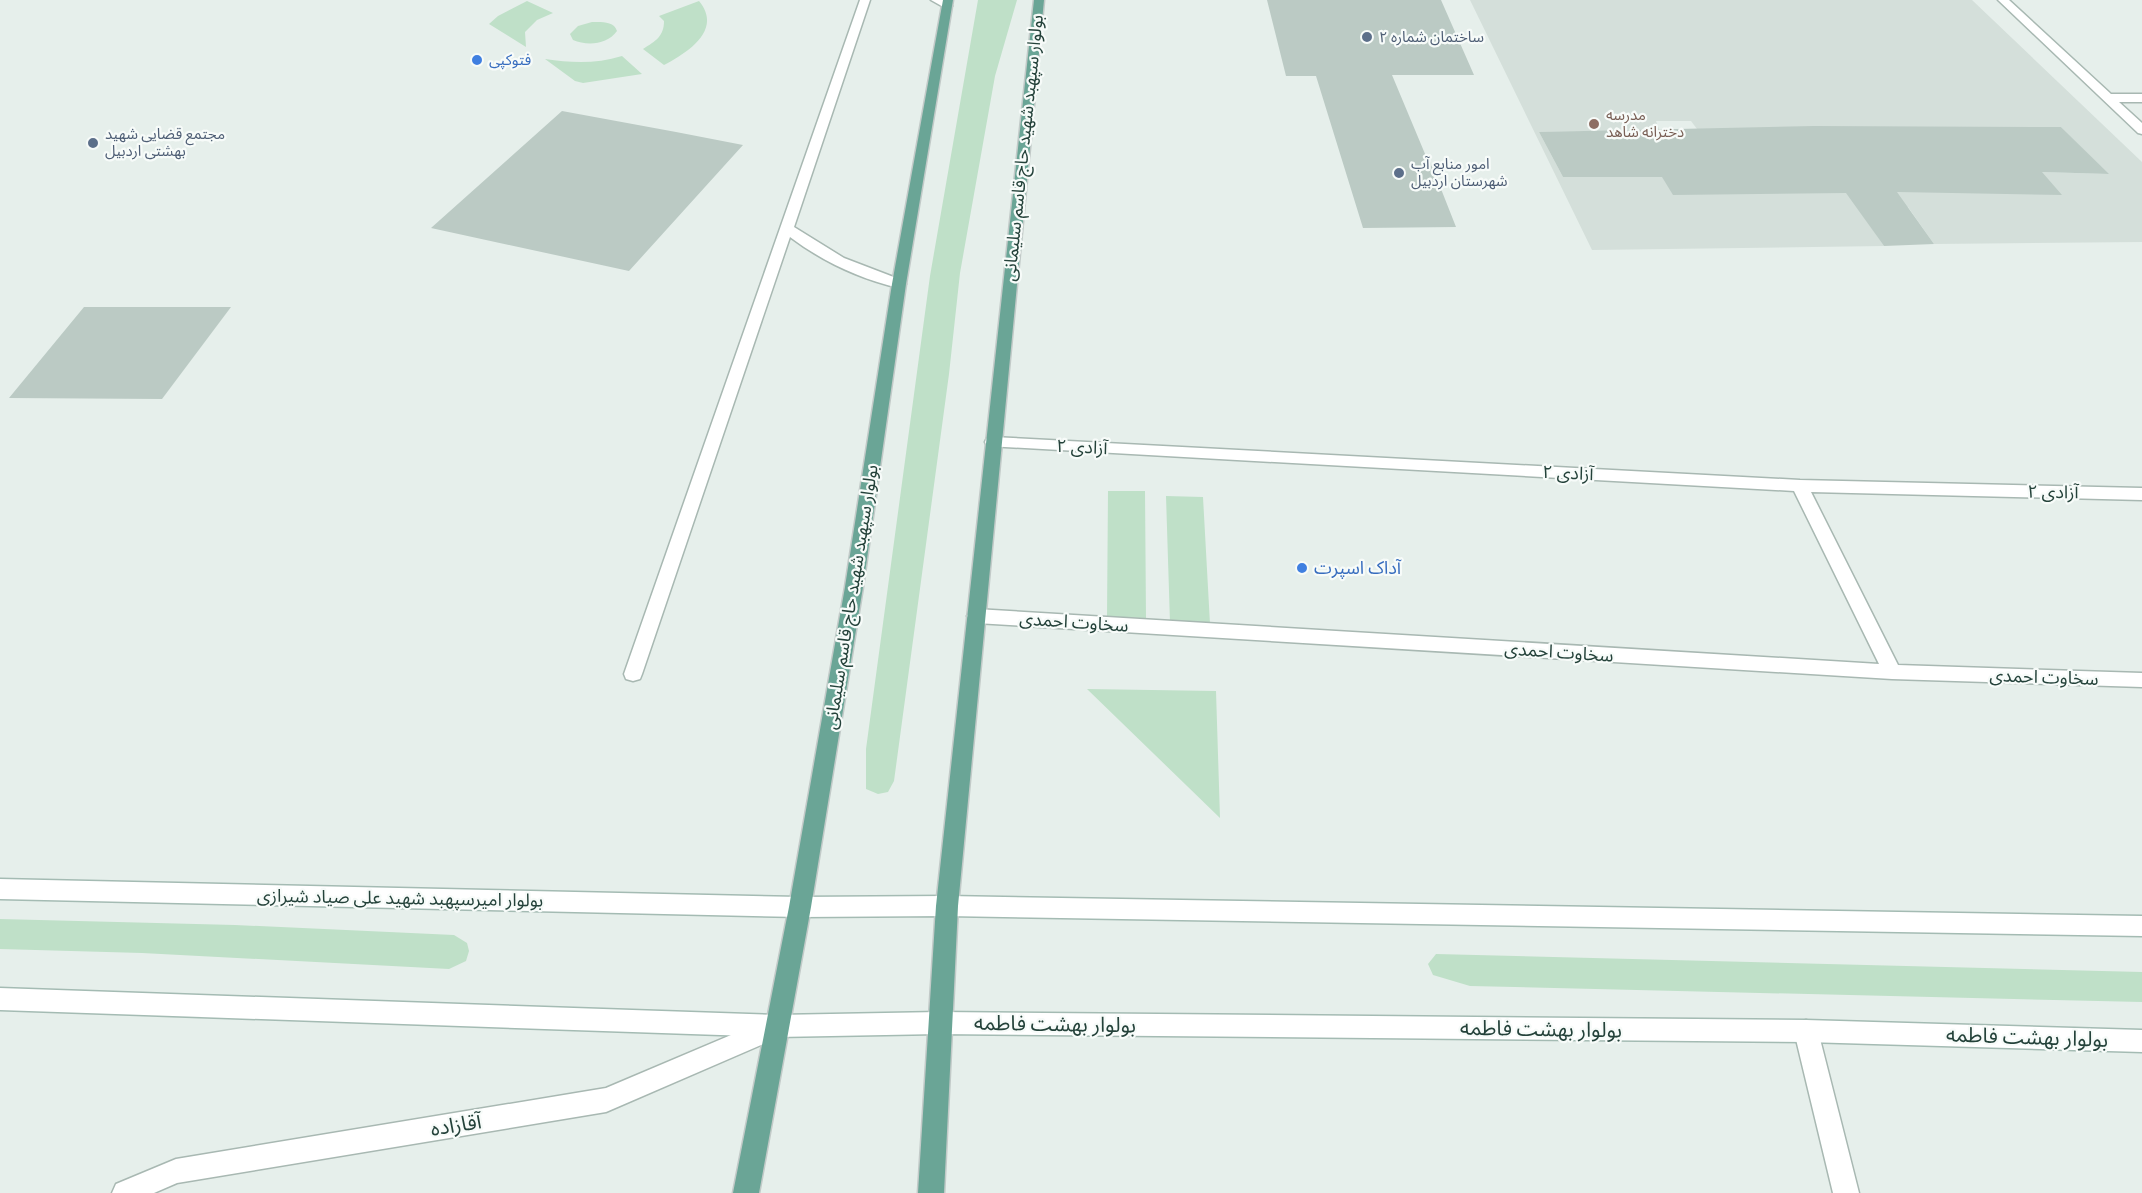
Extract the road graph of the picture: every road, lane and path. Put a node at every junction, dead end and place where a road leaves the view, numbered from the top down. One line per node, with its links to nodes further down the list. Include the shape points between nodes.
1 (865, 0): 8 (street)
2 (1040, 0): 10 (main road, بولوار سپهبد شهید حاج قاسم سلیمانی)
3 (2003, 0): 5 (street)
4 (944, 2): 9 (main road, بولوار سپهبد شهید حاج قاسم سلیمانی)
5 (2108, 98): 6 (street); 7 (street)
6 (2142, 98)
7 (2142, 130)
8 (786, 228): 9 (street, via 834,260); 15 (street)
9 (899, 284): 19 (main road, بولوار سپهبد شهید حاج قاسم سلیمانی, via 854,587)
10 (993, 442): 11 (street, آزادی ۲); 13 (main road, بولوار سپهبد شهید حاج قاسم سلیمانی)
11 (1800, 486): 12 (street, آزادی ۲); 14 (street)
12 (2142, 494)
13 (976, 616): 14 (street, سخاوت احمدی); 18 (main road, بولوار سپهبد شهید حاج قاسم سلیمانی)
14 (1892, 672): 16 (street, سخاوت احمدی)
15 (633, 674)
16 (2142, 680)
17 (0, 889): 19 (street, بولوار امیرسپهبد شهید علی صیاد شیرازی)
18 (946, 906): 19 (street, بولوار امیرسپهبد شهید علی صیاد شیرازی); 20 (street); 22 (main road, بولوار سپهبد شهید حاج قاسم سلیمانی)
19 (800, 907): 23 (main road, بولوار سپهبد شهید حاج قاسم سلیمانی)
20 (2142, 926)
21 (0, 999): 23 (street)
22 (939, 1023): 23 (street, بولوار بهشت فاطمه); 24 (street, بولوار بهشت فاطمه); 28 (main road, بولوار سپهبد شهید حاج قاسم سلیمانی)
23 (777, 1026): 26 (street, آقازاده, via 606,1100 176,1171); 27 (main road, بولوار سپهبد شهید حاج قاسم سلیمانی)
24 (1806, 1031): 25 (street, بولوار بهشت فاطمه); 29 (street)
25 (2142, 1041)
26 (125, 1193)
27 (746, 1193)
28 (931, 1193)
29 (1846, 1193)

